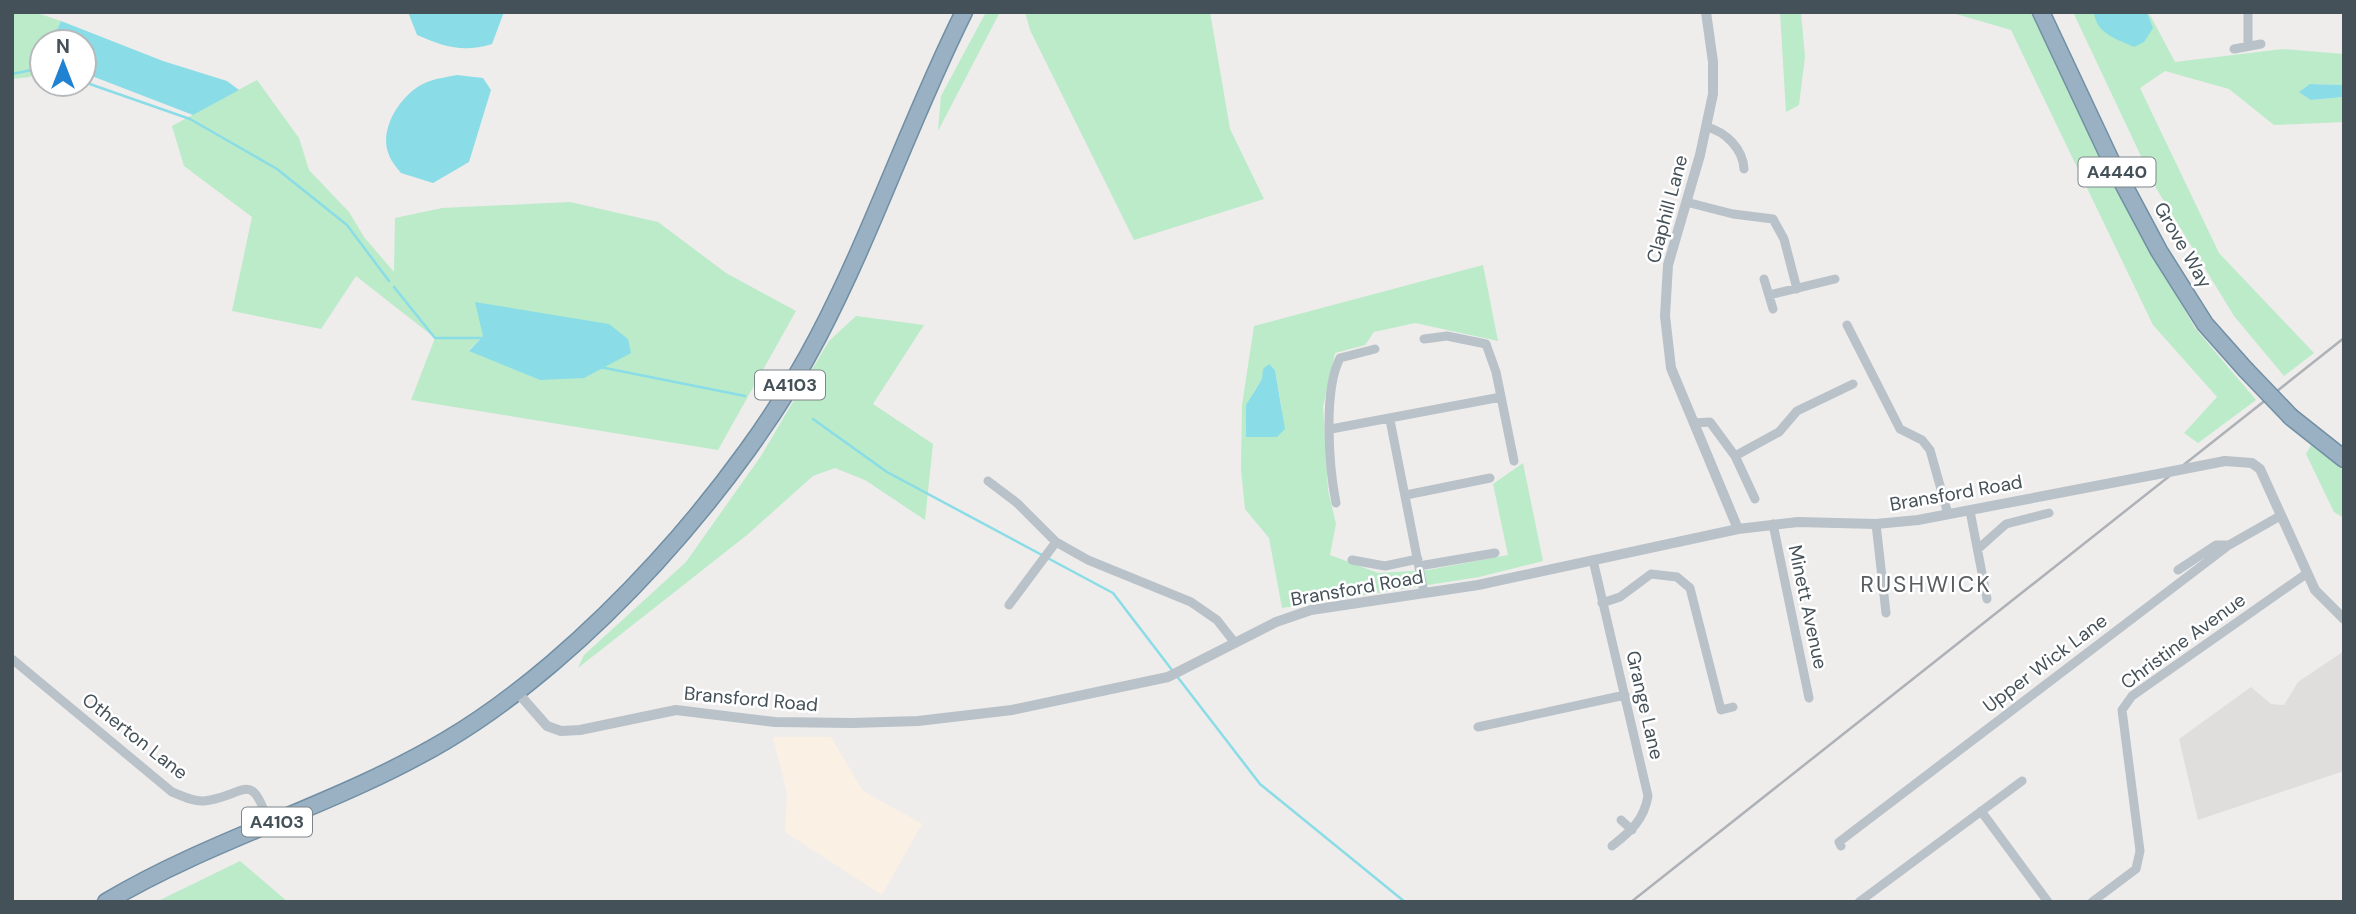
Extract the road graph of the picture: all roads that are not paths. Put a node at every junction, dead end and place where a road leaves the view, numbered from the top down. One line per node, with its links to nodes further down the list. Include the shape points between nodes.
1 (964, 12): 56 (highway, A4103, via 818,337 781,400 742,457 645,573 573,646)
2 (1706, 12): 8 (street, Claphill Lane, via 1713,62)
3 (2041, 12): 25 (highway, Grove Way / A4440, bridge, via 2111,161 2205,324 2291,416)
4 (2248, 12): 6 (street)
5 (2261, 44): 6 (street)
6 (2248, 46): 7 (street)
7 (2234, 49)
8 (1707, 127): 9 (street, via 1719,130 1739,151); 10 (street, Claphill Lane)
9 (1744, 169)
10 (1686, 202): 13 (street, via 1773,219 1784,239); 22 (street, Claphill Lane, via 1668,265 1665,316 1671,368)
11 (1765, 279): 14 (street)
12 (1835, 279): 13 (street)
13 (1797, 289): 14 (street)
14 (1769, 295): 15 (street)
15 (1773, 309)
16 (1847, 325): 34 (street, via 1900,429 1922,440 1930,450)
17 (1423, 339): 20 (street, via 1447,336 1486,344)
18 (1374, 349): 23 (street, via 1340,358 1333,373)
19 (1853, 384): 24 (street, via 1797,411 1779,432)
20 (1501, 397): 21 (street); 26 (street)
21 (1390, 420): 23 (street); 29 (street)
22 (1695, 423): 24 (street, via 1710,422); 38 (street, Claphill Lane)
23 (1331, 429): 31 (street)
24 (1735, 456): 30 (street)
25 (2344, 459)
26 (1514, 461)
27 (1490, 478): 29 (street)
28 (988, 481): 39 (street)
29 (1406, 495): 45 (street)
30 (1755, 499)
31 (1336, 503)
32 (1970, 511): 34 (street, Bransford Road); 35 (street, Bransford Road, bridge, via 2225,461 2252,463 2260,469); 41 (street)
33 (2049, 513): 41 (street, via 2006,524)
34 (1948, 514): 37 (street, Bransford Road)
35 (2280, 516): 40 (street, Upper Wick Lane); 47 (street)
36 (1773, 524): 37 (street, Bransford Road); 38 (street, Bransford Road); 58 (street, Minett Avenue)
37 (1875, 524): 52 (street)
38 (1738, 529): 43 (street, Bransford Road)
39 (1056, 542): 51 (street); 54 (street, via 1191,602 1217,621)
40 (2229, 545): 46 (street, via 2216,545); 67 (street, Upper Wick Lane, via 1839,842)
41 (1978, 550): 49 (street)
42 (1495, 553): 45 (street)
43 (1593, 559): 48 (street, Bransford Road); 50 (street, Grange Lane)
44 (1352, 560): 45 (street, via 1385,566)
45 (1419, 563): 48 (street)
46 (2178, 570)
47 (2306, 574): 53 (street, via 2325,603); 71 (street, Christine Avenue, via 2132,696 2122,710 2140,851 2136,869)
48 (1423, 593): 54 (street, Bransford Road, via 1292,615)
49 (1987, 598)
50 (1602, 603): 57 (street, Grange Lane); 59 (street, via 1620,597 1651,573 1677,577 1690,588 1721,710)
51 (1009, 604)
52 (1886, 613)
53 (2344, 619)
54 (1235, 643): 56 (street, Bransford Road, via 1190,668 1135,686 1012,710 918,721 775,722 676,710 561,731 547,726)
55 (12, 659): 64 (street, Otherton Lane, via 172,792 204,801 239,789 250,790 262,802)
56 (518, 693): 64 (highway, A4103, via 390,772)
57 (1625, 695): 60 (street); 65 (street, Grange Lane, via 1648,796 1645,814)
58 (1809, 698)
59 (1733, 707)
60 (1478, 727)
61 (2022, 781): 62 (street)
62 (1982, 811): 69 (street); 70 (street)
63 (1621, 820): 65 (street)
64 (269, 825): 68 (highway, A4103)
65 (1632, 830): 66 (street, Grange Lane)
66 (1612, 846)
67 (1841, 846)
68 (106, 902)
69 (1859, 902)
70 (2048, 902)
71 (2092, 902)

